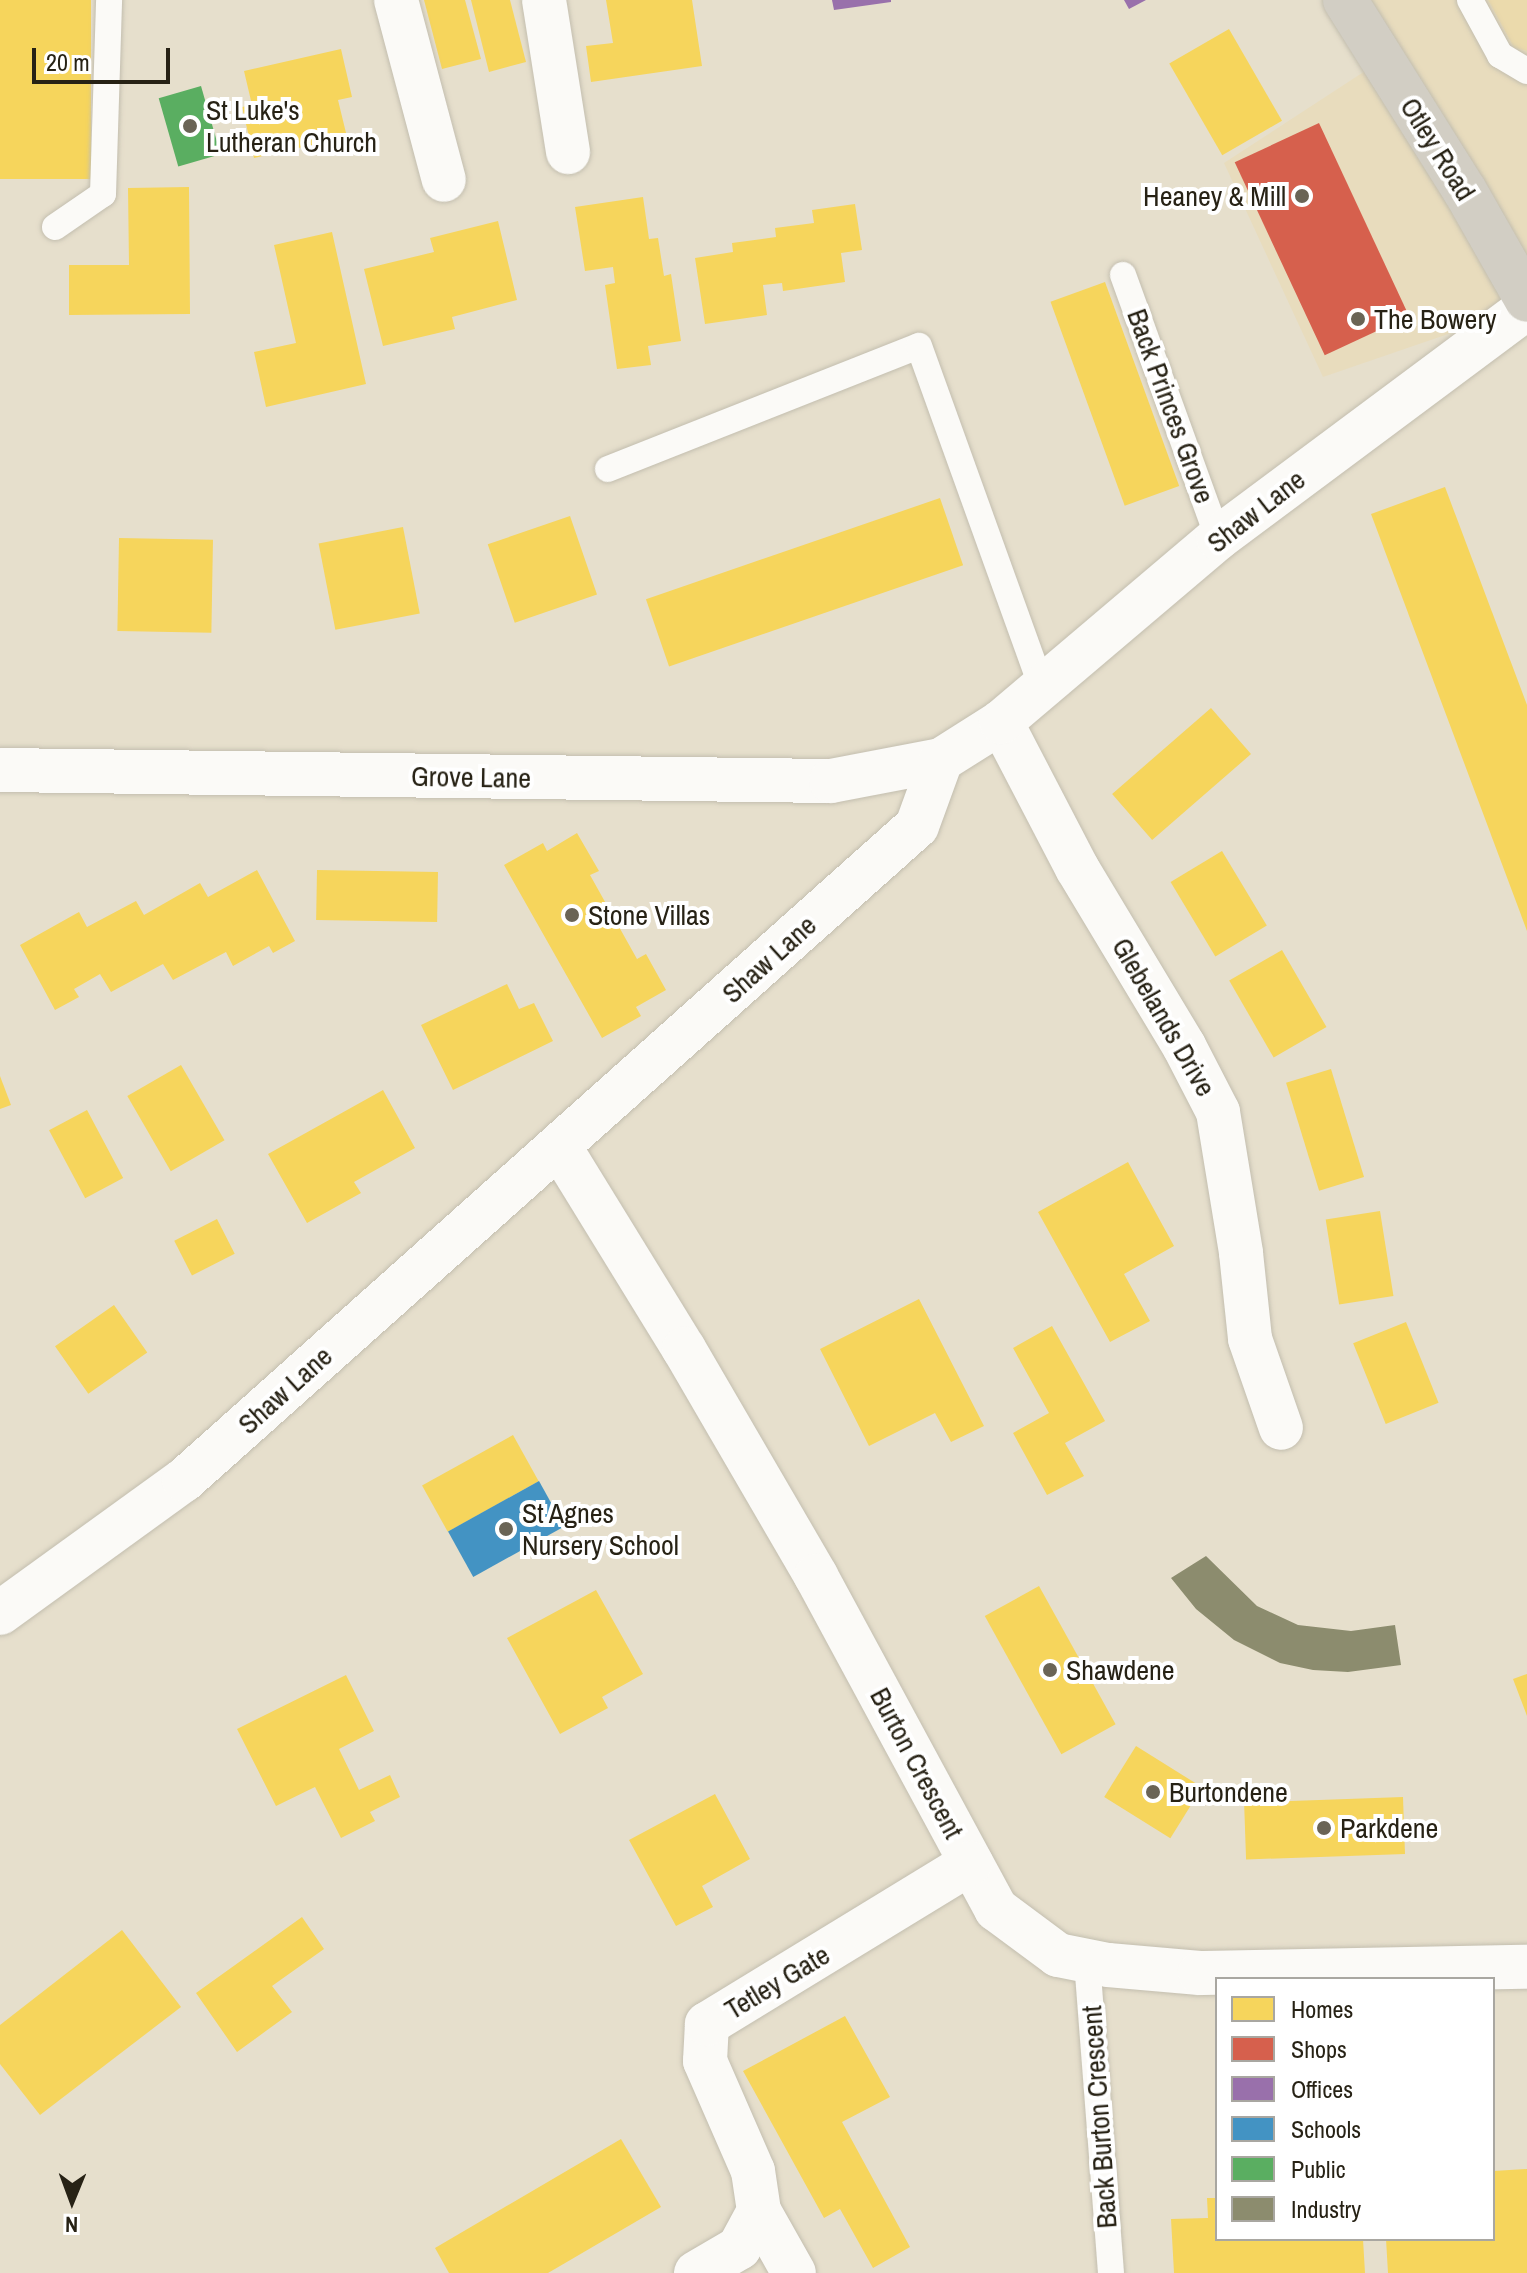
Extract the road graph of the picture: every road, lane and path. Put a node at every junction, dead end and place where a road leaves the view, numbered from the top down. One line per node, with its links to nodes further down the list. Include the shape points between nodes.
1 (109, 0): 9 (lane, via 103,194)
2 (396, 0): 8 (street)
3 (544, 0): 7 (street)
4 (1345, 0): 11 (highway, Otley Road)
5 (1470, 0): 6 (lane, via 1500,55)
6 (1527, 71)
7 (568, 152)
8 (444, 180)
9 (55, 227)
10 (1123, 275): 14 (lane, Back Princes Grove)
11 (1527, 300)
12 (1527, 308): 14 (street, Shaw Lane)
13 (608, 469): 15 (lane, via 919,346)
14 (1218, 538): 15 (street, Shaw Lane)
15 (1042, 688): 16 (street, Shaw Lane)
16 (1001, 722): 17 (street, Shaw Lane); 20 (street, Glebelands Drive, via 1077,868 1218,1112 1250,1339)
17 (941, 760): 18 (street, Grove Lane, via 831,781); 19 (street, Shaw Lane, via 917,826)
18 (0, 770)
19 (559, 1146): 21 (street, Shaw Lane, via 184,1480); 22 (street, Burton Crescent, via 816,1576)
20 (1281, 1428)
21 (0, 1613)
22 (971, 1863): 23 (street, Burton Crescent, via 996,1909 1058,1955); 25 (street, Tetley Gate, via 707,2024 705,2061 753,2171)
23 (1087, 1961): 24 (street, Burton Crescent, via 1200,1973); 28 (lane, Back Burton Crescent)
24 (1527, 1967)
25 (759, 2211): 26 (street, via 739,2248); 27 (street)
26 (696, 2273)
27 (794, 2273)
28 (1111, 2273)

